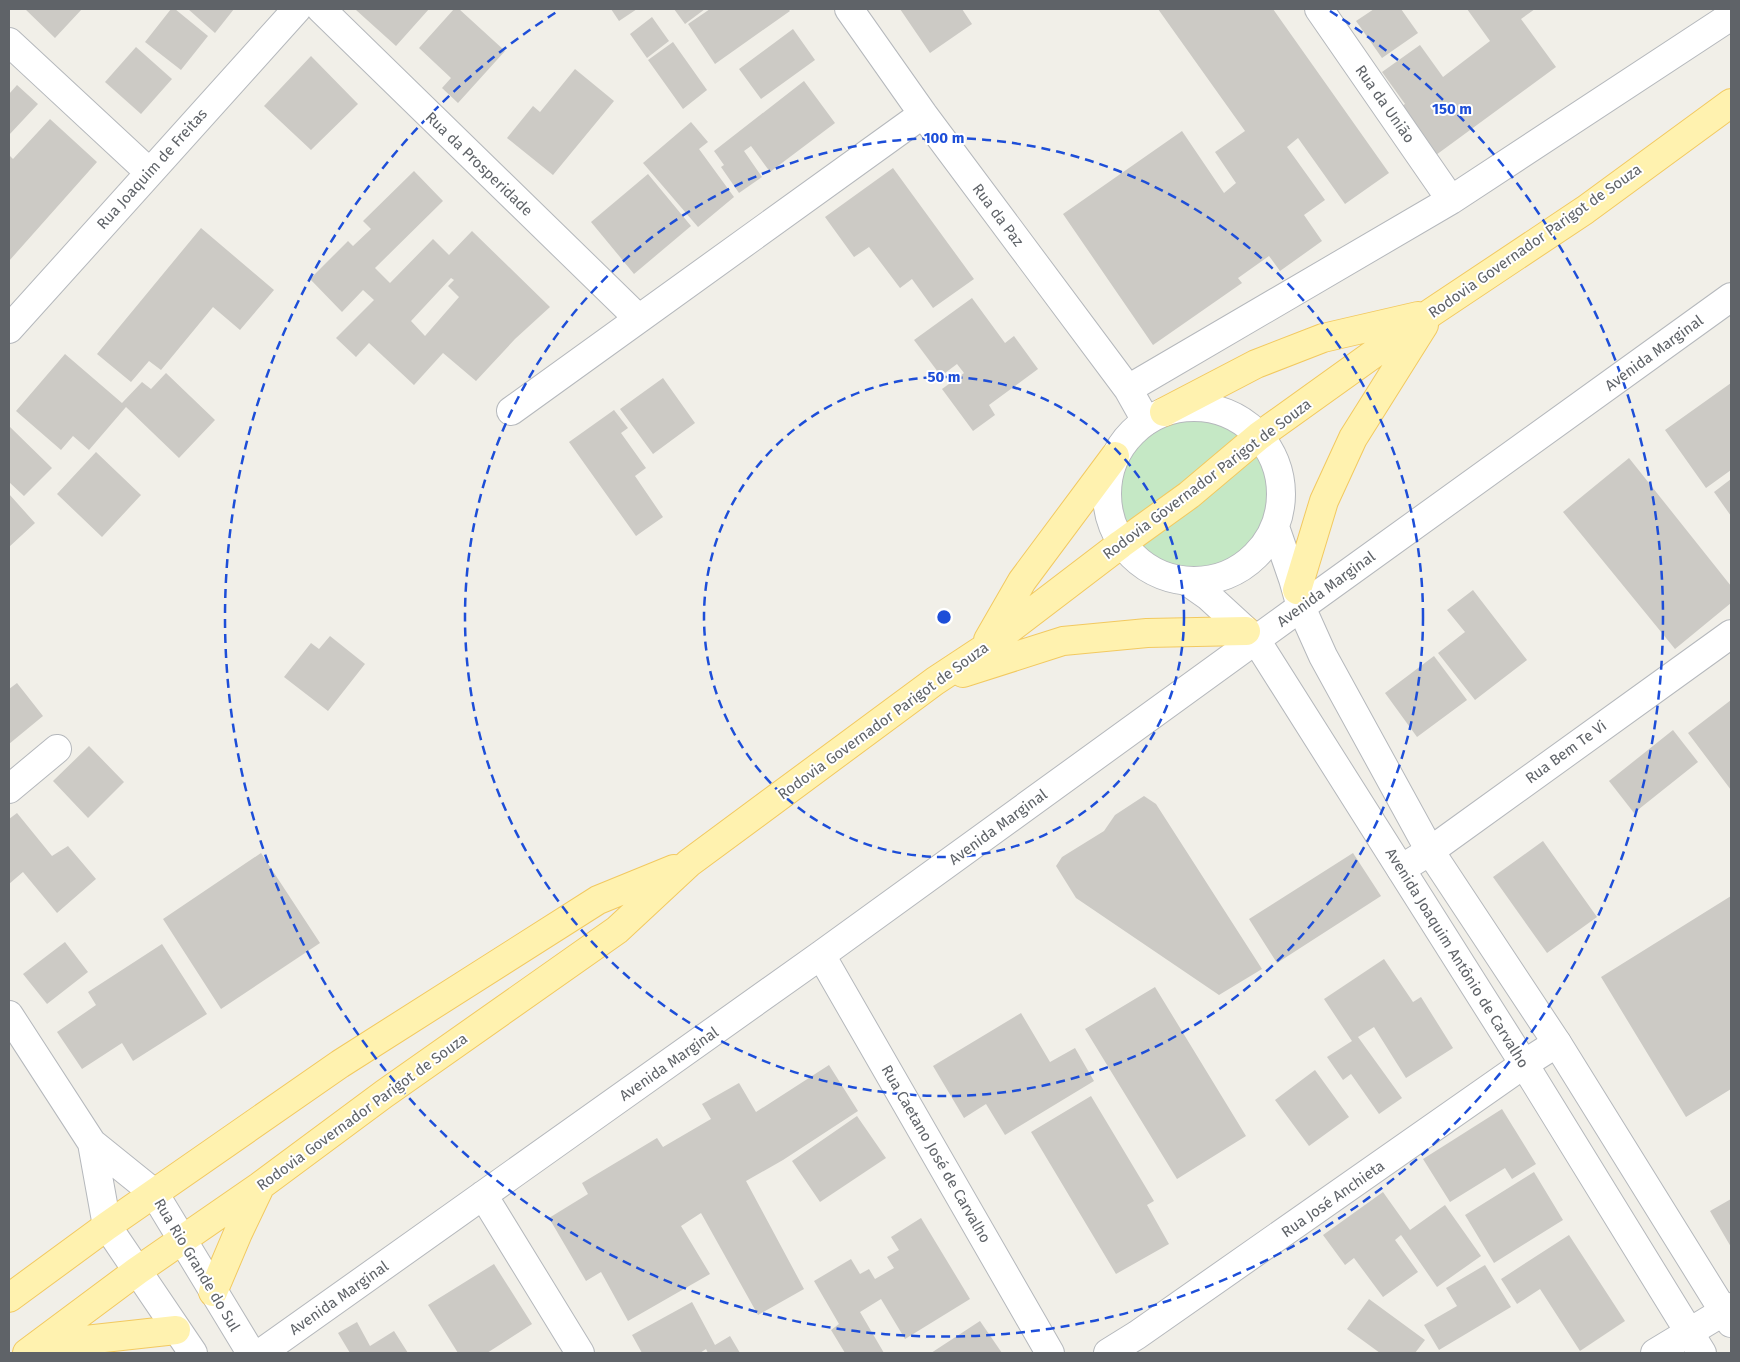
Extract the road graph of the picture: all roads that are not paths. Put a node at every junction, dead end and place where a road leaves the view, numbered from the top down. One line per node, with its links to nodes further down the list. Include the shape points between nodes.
1 (297, 9): 9 (street, Rua Joaquim de Freitas)
2 (320, 9): 13 (street, Rua da Prosperidade)
3 (849, 9): 8 (street, Rua da Paz)
4 (1319, 9): 10 (street, Rua da União)
5 (1731, 16): 10 (street)
6 (9, 42): 9 (street)
7 (1731, 103): 12 (main road, Rodovia Governador Parigot de Souza, via 1585,210)
8 (923, 114): 13 (street); 15 (street, Rua da Paz)
9 (149, 172): 14 (street, Rua Joaquim de Freitas)
10 (1451, 200): 15 (street)
11 (1731, 298): 23 (street, Avenida Marginal)
12 (1432, 312): 17 (main road, via 1323,338 1256,364); 18 (main road, Rodovia Governador Parigot de Souza); 23 (main road, via 1353,438 1324,502)
13 (638, 318): 16 (street)
14 (9, 329)
15 (1128, 389): 17 (street, Rua da Paz)
16 (511, 411)
17 (1155, 416): 18 (street, via 1190,407 1216,409 1240,419); 19 (street, via 1128,436)
18 (1260, 436): 20 (street, via 1276,464 1281,495); 21 (main road, Rodovia Governador Parigot de Souza)
19 (1115, 456): 21 (street, via 1107,485 1108,515); 26 (main road, via 1022,581)
20 (1275, 527): 22 (street, via 1261,550 1240,569 1215,580); 23 (street)
21 (1121, 544): 22 (street, via 1150,571 1168,579); 26 (main road, Rodovia Governador Parigot de Souza)
22 (1188, 582): 25 (street, Avenida Joaquim Antônio de Carvalho)
23 (1299, 598): 25 (street, Avenida Marginal); 30 (street, via 1323,656)
24 (1731, 634): 30 (street, Rua Bem Te Vi)
25 (1251, 636): 27 (main road, via 1147,633 1064,641); 32 (street, Avenida Joaquim Antônio de Carvalho); 33 (street, Avenida Marginal)
26 (982, 650): 27 (main road, Rodovia Governador Parigot de Souza)
27 (935, 681): 31 (main road, Rodovia Governador Parigot de Souza)
28 (57, 750): 29 (street)
29 (9, 790)
30 (1430, 850): 32 (street, Rua Bem Te Vi); 35 (street)
31 (689, 863): 38 (main road, Rodovia Governador Parigot de Souza, via 617,930 384,1094); 39 (main road, Rodovia Governador Parigot de Souza, via 598,900 340,1064)
32 (1401, 869): 36 (street, Avenida Joaquim Antônio de Carvalho)
33 (821, 955): 40 (street, Avenida Marginal); 54 (street, Rua Caetano José de Carvalho)
34 (9, 1015): 37 (street, Rua Rio Grande do Sul)
35 (1557, 1043): 36 (street, Rua José Anchieta); 46 (street)
36 (1524, 1064): 48 (street, Avenida Joaquim Antônio de Carvalho); 55 (street, Rua José Anchieta)
37 (92, 1144): 39 (street, Rua Rio Grande do Sul); 41 (street, Rua Rio Grande do Sul)
38 (260, 1186): 42 (main road, Rodovia Governador Parigot de Souza); 44 (main road)
39 (154, 1193): 41 (main road, Rodovia Governador Parigot de Souza); 42 (street, Rua Rio Grande do Sul)
40 (483, 1195): 52 (street, Avenida Marginal); 53 (street)
41 (107, 1226): 43 (street); 45 (main road, Rodovia Governador Parigot de Souza)
42 (184, 1240): 43 (main road, Rodovia Governador Parigot de Souza); 44 (street, Rua Rio Grande do Sul)
43 (137, 1271): 47 (street); 49 (main road, Rodovia Governador Parigot de Souza)
44 (213, 1292): 51 (street, Rua Rio Grande do Sul)
45 (9, 1298)
46 (1729, 1313): 48 (street)
47 (176, 1330): 49 (main road); 50 (street)
48 (1695, 1343): 56 (street)
49 (33, 1349)
50 (192, 1353)
51 (251, 1353)
52 (261, 1353)
53 (580, 1353)
54 (1050, 1353)
55 (1108, 1353)
56 (1655, 1353)

